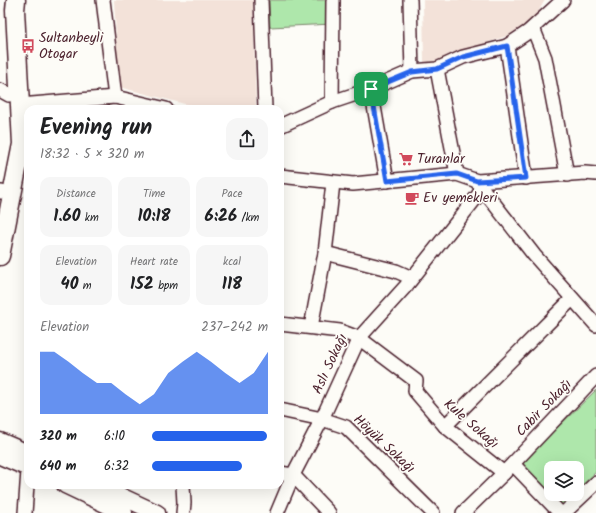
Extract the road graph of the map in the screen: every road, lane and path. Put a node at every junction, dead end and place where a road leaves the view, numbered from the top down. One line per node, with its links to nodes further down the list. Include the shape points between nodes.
1 (5, 0): 13 (main road)
2 (16, 0): 13 (main road)
3 (103, 0): 14 (street)
4 (261, 0): 17 (street)
5 (332, 0): 15 (street)
6 (410, 0): 11 (street)
7 (563, 0): 8 (street)
8 (533, 28): 9 (street); 22 (street, via 545,58)
9 (507, 46): 10 (street, via 463,57); 24 (street)
10 (437, 69): 11 (street); 20 (street)
11 (412, 72): 12 (street)
12 (371, 89): 15 (street); 25 (street)
13 (10, 97): 14 (street); 19 (main road)
14 (114, 97): 16 (street)
15 (332, 102): 18 (street)
16 (149, 105)
17 (265, 105)
18 (284, 124)
19 (20, 131): 28 (main road, via 11,144); 30 (main road, via 22,144)
20 (457, 174): 25 (street); 27 (street)
21 (596, 174): 22 (street)
22 (567, 175): 24 (street)
23 (284, 177): 26 (street)
24 (526, 178): 27 (street)
25 (387, 181): 26 (street)
26 (334, 183): 29 (street)
27 (480, 185): 31 (street, Aslı Sokağı); 32 (street)
28 (1, 195)
29 (325, 253): 31 (street, via 396,271); 35 (street)
30 (0, 256)
31 (412, 278): 36 (street, Aslı Sokağı)
32 (572, 299): 34 (street); 40 (street)
33 (284, 324): 35 (street, Kule Sokağı)
34 (596, 325)
35 (312, 327): 36 (street, Kule Sokağı)
36 (359, 338): 39 (street, Aslı Sokağı); 40 (street, Kule Sokağı, via 416,382 415,391)
37 (596, 376): 45 (street, Cabir Sokağı)
38 (284, 411): 39 (street, Höyük Sokağı)
39 (322, 418): 46 (street, Aslı Sokağı); 60 (street, Höyük Sokağı, via 346,427)
40 (445, 426): 45 (street, Kule Sokağı)
41 (0, 441): 42 (street)
42 (24, 451)
43 (0, 456): 44 (street)
44 (24, 467)
45 (508, 468): 53 (street, Cabir Sokağı); 61 (street, Kule Sokağı)
46 (286, 474): 59 (street)
47 (596, 483): 62 (street)
48 (27, 489): 54 (street)
49 (73, 489): 55 (street)
50 (106, 489): 56 (street)
51 (183, 489): 57 (street)
52 (283, 489): 58 (street, Aslı Sokağı)
53 (468, 511)
54 (25, 513)
55 (124, 513)
56 (157, 513)
57 (182, 513)
58 (277, 513)
59 (329, 513)
60 (433, 513)
61 (560, 513)
62 (564, 513)

